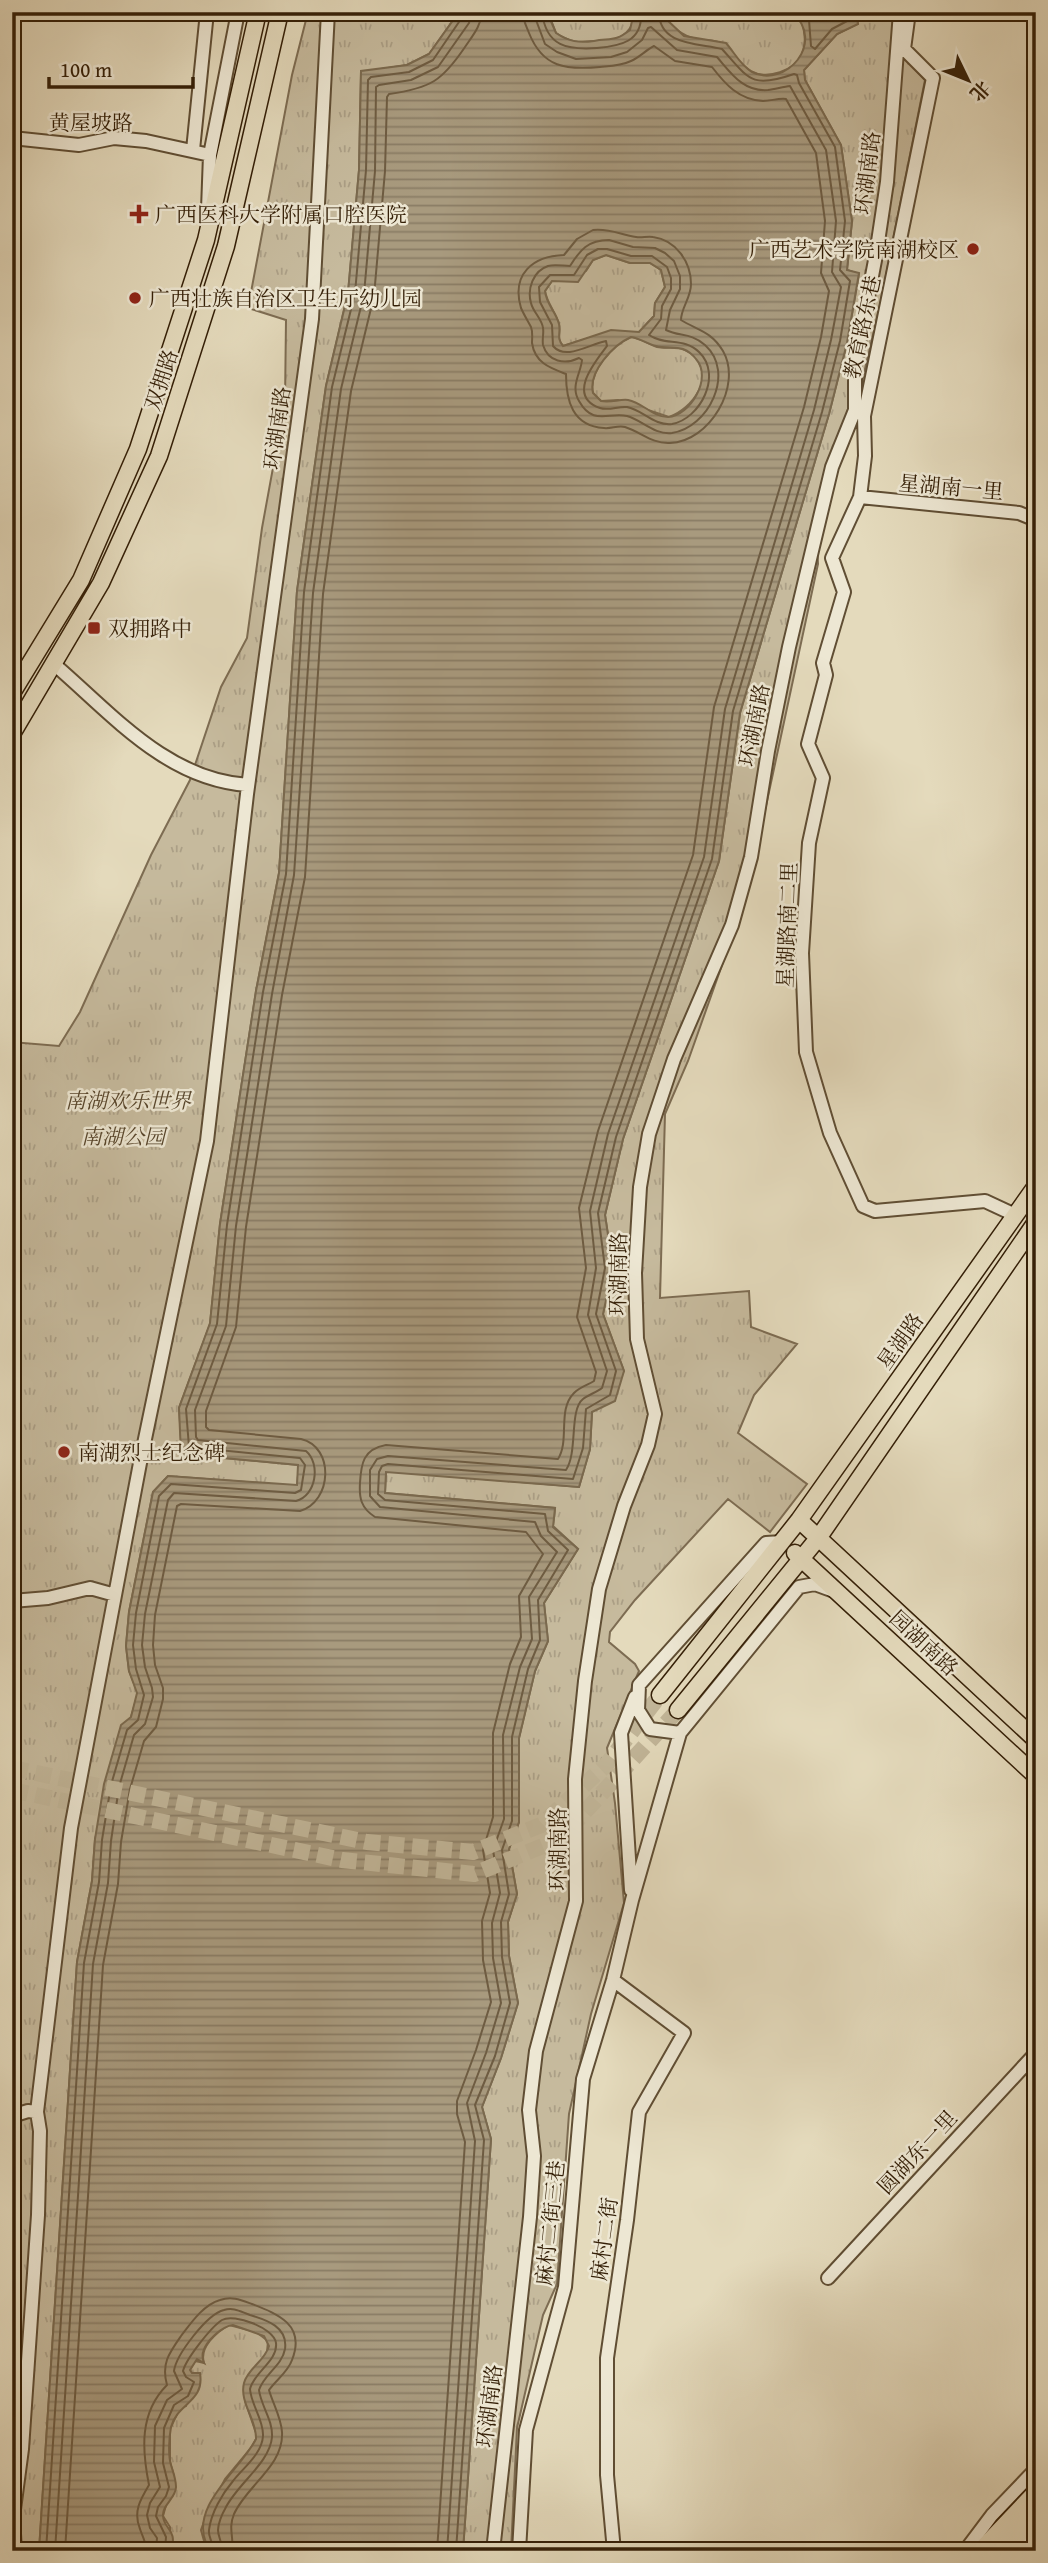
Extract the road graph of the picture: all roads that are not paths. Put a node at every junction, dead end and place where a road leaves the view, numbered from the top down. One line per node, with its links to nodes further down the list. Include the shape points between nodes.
1 (207, 12): 10 (street)
2 (238, 12): 11 (street)
3 (250, 12): 12 (main road)
4 (258, 12): 12 (main road, 双拥路)
5 (280, 12): 16 (main road, 双拥路, via 226,246 159,456 101,583)
6 (328, 12): 19 (street, 环湖南路, via 312,319)
7 (900, 12): 47 (street, 环湖南路, via 887,182 855,365 855,410 832,467 795,620 751,857 735,914 674,1059 649,1134 642,1174 635,1273 637,1339 655,1414 599,1590 585,1681 575,1779 576,1901 536,2052 529,2110 534,2156 530,2217)
8 (909, 12): 14 (street, 教育路东巷, via 904,48 933,78 864,416)
9 (12, 138): 10 (street, 黄屋坡路, via 79,145 114,138)
10 (193, 150): 11 (street, 黄屋坡路)
11 (210, 155): 13 (street)
12 (219, 181): 13 (main road, 双拥路)
13 (206, 240): 17 (main road, 双拥路, via 138,449 81,580)
14 (860, 497): 15 (street, 星湖南一里, via 1019,513); 21 (street, 星湖路南二里, via 832,558 844,592 822,663 826,676 808,744 824,778 809,843 803,953 806,1052 830,1133 863,1206 874,1211 985,1201)
15 (1036, 520)
16 (55, 665): 18 (main road, 双拥路); 19 (street, via 152,750 200,774)
17 (12, 693)
18 (12, 734)
19 (248, 785): 28 (street, 环湖南路, via 207,1141)
20 (1036, 1186): 21 (main road, 星湖路)
21 (1015, 1215): 23 (main road, 星湖路)
22 (1036, 1222): 24 (main road, 星湖路)
23 (799, 1520): 24 (main road, 园湖南路); 25 (main road, 星湖路)
24 (819, 1537): 26 (main road, 星湖路); 34 (main road, 园湖南路)
25 (782, 1542): 26 (main road, 园湖南路); 30 (street, via 766,1543); 31 (main road, 星湖路)
26 (801, 1558): 27 (main road, 园湖南路); 32 (main road, 星湖路)
27 (837, 1591): 33 (street, via 815,1584 799,1587); 35 (main road, 园湖南路)
28 (115, 1595): 29 (street, via 90,1588); 39 (street, 环湖南路, via 71,1828)
29 (12, 1601)
30 (639, 1685): 33 (street, via 638,1710 650,1730); 36 (street, via 621,1733)
31 (660, 1695)
32 (678, 1710)
33 (680, 1733): 36 (street)
34 (1036, 1740)
35 (1036, 1776)
36 (632, 1900): 37 (street, 麻村二街三巷)
37 (613, 1980): 48 (street, 麻村二街三巷, via 583,2079 565,2287 526,2430); 49 (street, 麻村二街, via 684,2034 639,2112 607,2358 607,2474)
38 (1036, 2053): 41 (street, 圆湖东一里)
39 (37, 2112): 40 (street); 46 (street, 环湖南路, via 38,2215 13,2517)
40 (12, 2116)
41 (828, 2278)
42 (1036, 2469): 50 (street)
43 (1036, 2494): 51 (highway)
44 (1036, 2514): 52 (highway)
45 (1036, 2533): 53 (street)
46 (15, 2551)
47 (493, 2551)
48 (519, 2551)
49 (614, 2551)
50 (965, 2551)
51 (982, 2551)
52 (1002, 2551)
53 (1019, 2551)

